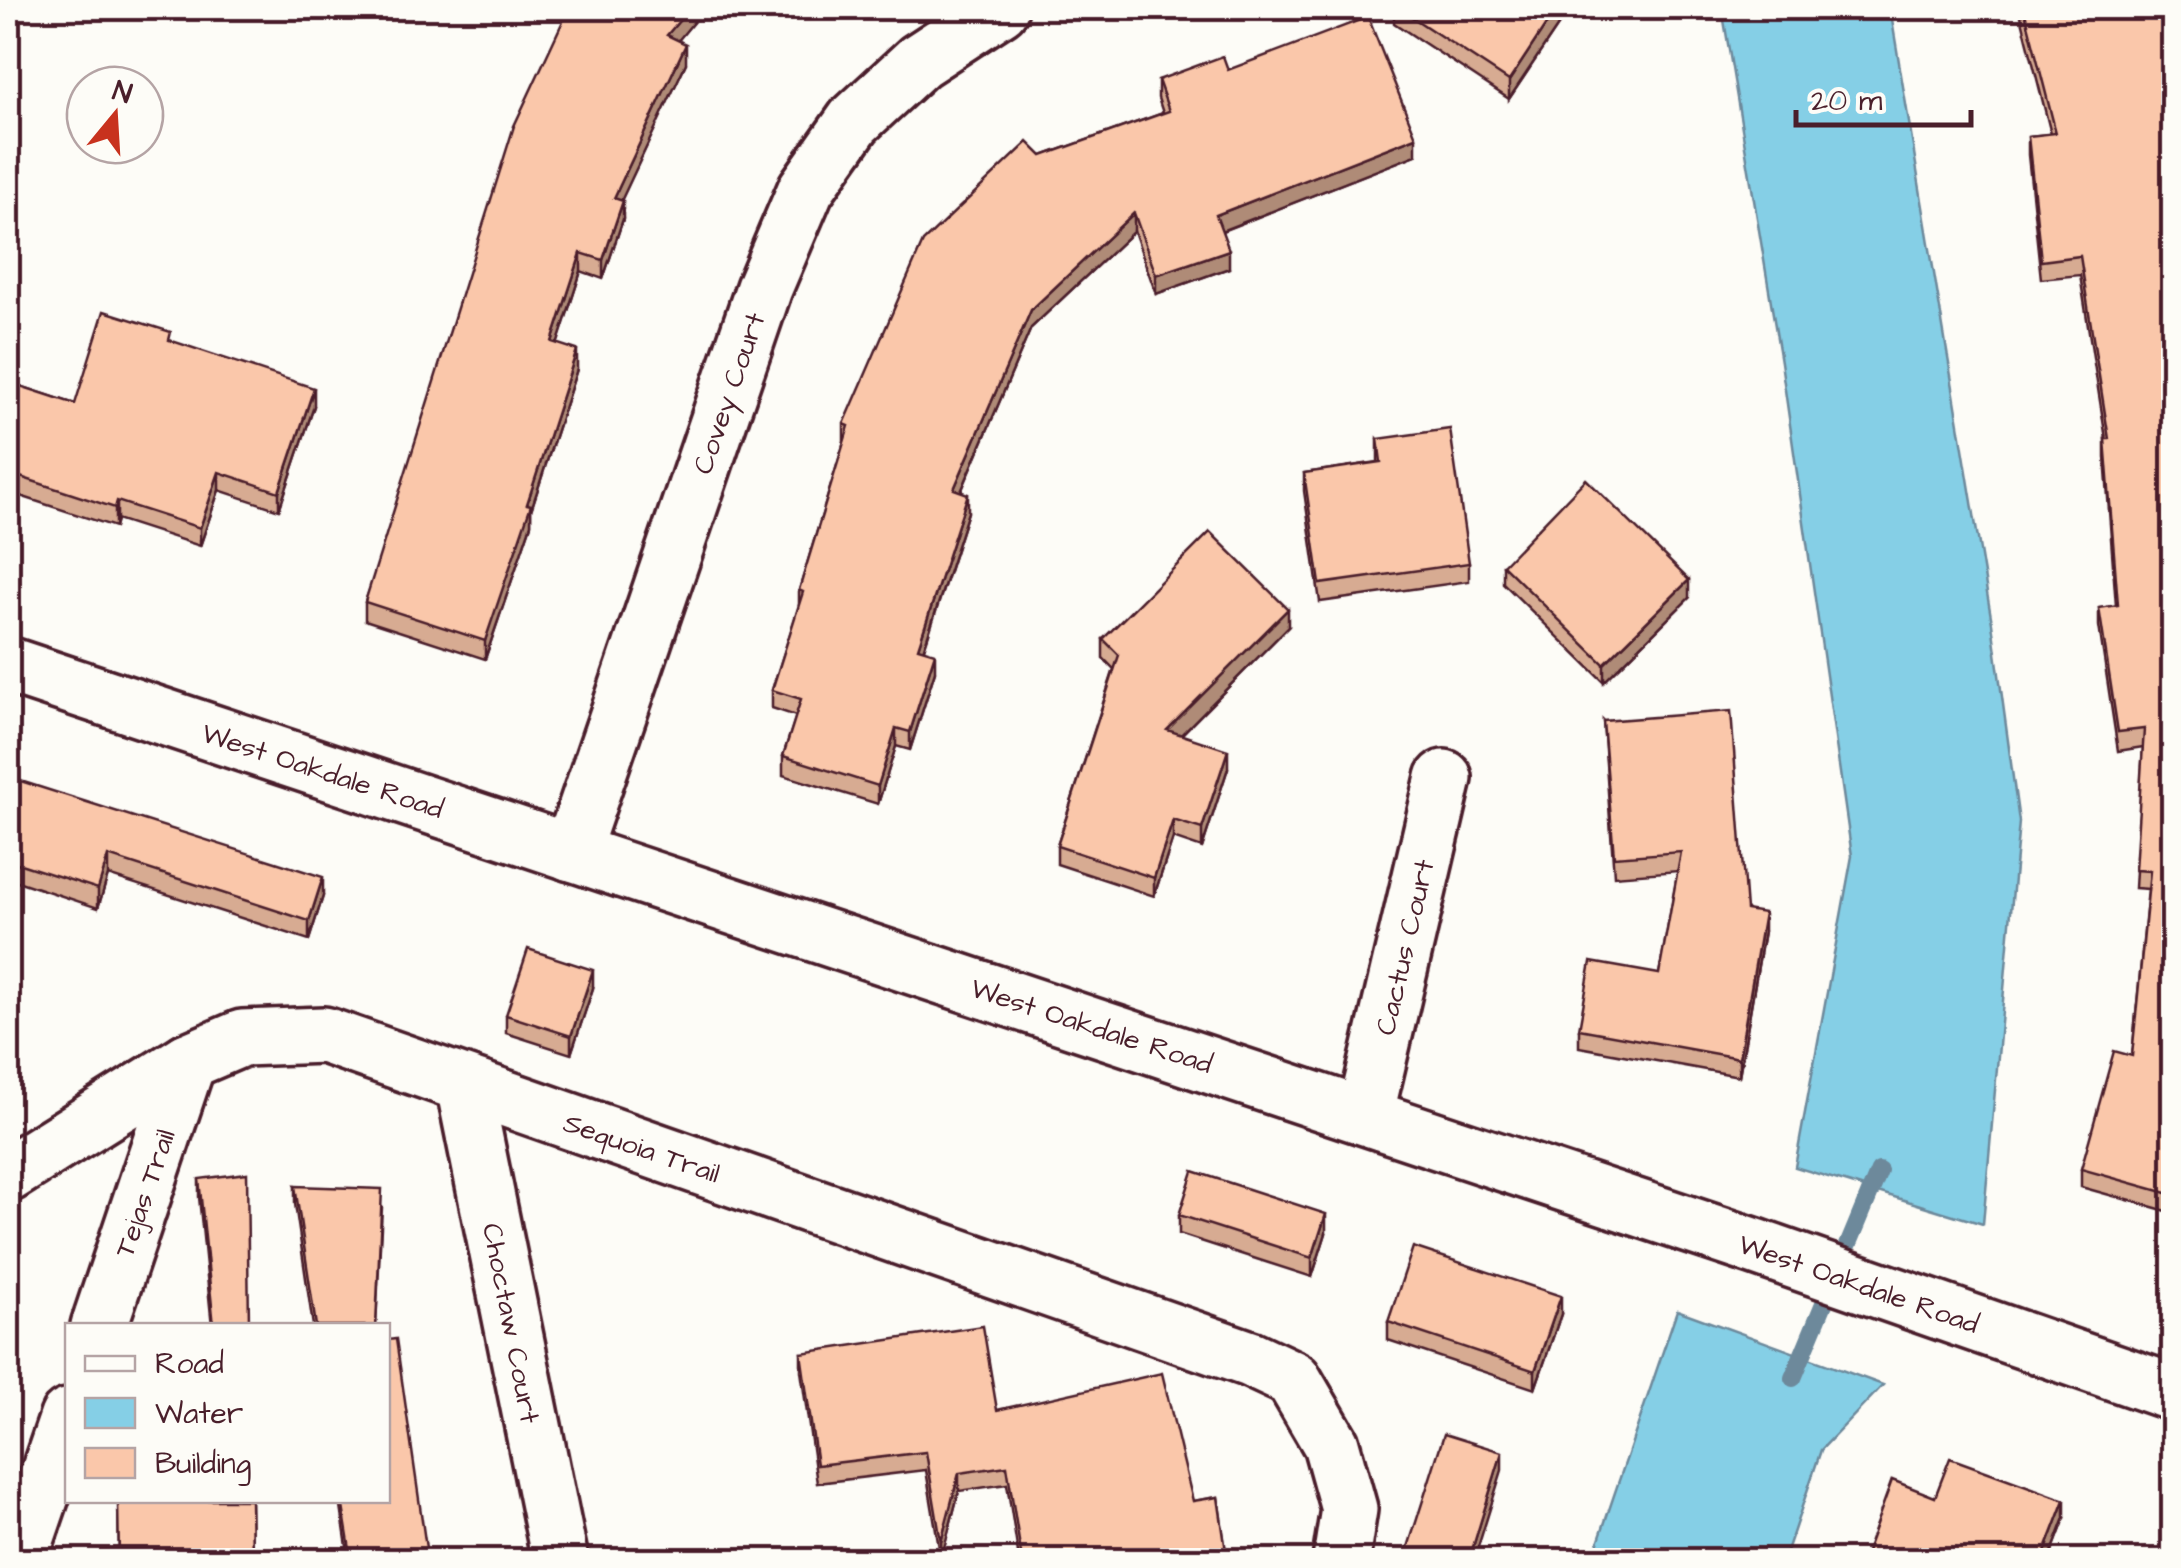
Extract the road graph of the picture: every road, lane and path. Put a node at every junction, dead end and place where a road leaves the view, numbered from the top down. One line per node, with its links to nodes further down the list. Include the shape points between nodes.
1 (1000, 8): 4 (street, Covey Court, via 919,61 854,121 806,189 764,288)
2 (8, 665): 4 (street, West Oakdale Road)
3 (1444, 778): 7 (street, Cactus Court)
4 (570, 853): 7 (street, West Oakdale Road)
5 (188, 1061): 6 (street, Sequoia Trail, via 242,1038 324,1035); 8 (street, Sequoia Trail); 9 (street, Tejas Trail)
6 (464, 1085): 13 (street, Choctaw Court); 14 (street, Sequoia Trail, via 1293,1378 1330,1444 1349,1508)
7 (1365, 1116): 10 (street, West Oakdale Road)
8 (8, 1174)
9 (99, 1323)
10 (2174, 1392)
11 (65, 1426): 12 (street)
12 (18, 1560)
13 (560, 1560)
14 (1341, 1560)

